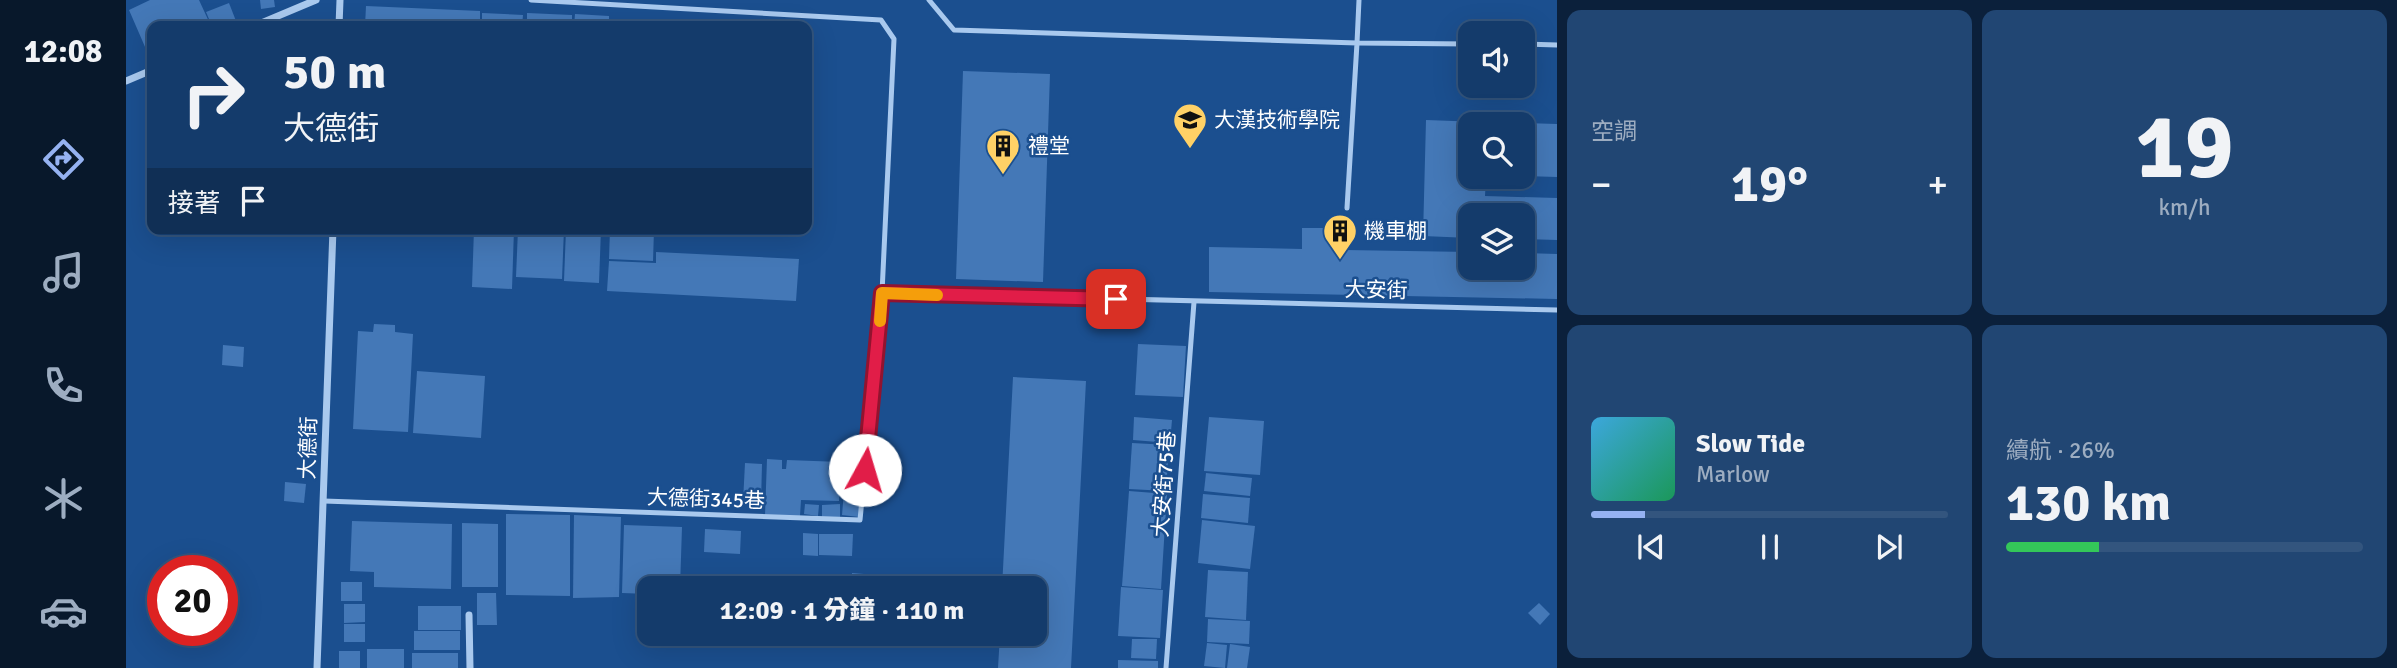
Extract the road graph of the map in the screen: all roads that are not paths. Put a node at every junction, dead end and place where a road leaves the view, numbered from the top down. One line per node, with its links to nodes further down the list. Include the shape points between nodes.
1 (316, 0): 6 (street)
2 (340, 0): 7 (street)
3 (531, 0): 16 (lane, via 881,20 894,39)
4 (929, 0): 8 (lane, via 954,30)
5 (1359, 0): 8 (lane)
6 (266, 21)
7 (339, 21)
8 (1357, 43): 9 (lane); 14 (lane)
9 (1458, 44)
10 (1535, 44): 11 (lane)
11 (1557, 45)
12 (147, 72): 13 (street)
13 (126, 81)
14 (1347, 208)
15 (332, 235): 19 (street, 大德街)
16 (882, 293): 17 (lane); 19 (lane, 大德街345巷, via 860,520)
17 (1194, 302): 18 (lane, 大安街); 23 (lane, 大安街75巷)
18 (1557, 310)
19 (324, 501): 21 (street, 大德街)
20 (469, 615): 22 (street)
21 (317, 668)
22 (470, 668)
23 (1166, 668)

